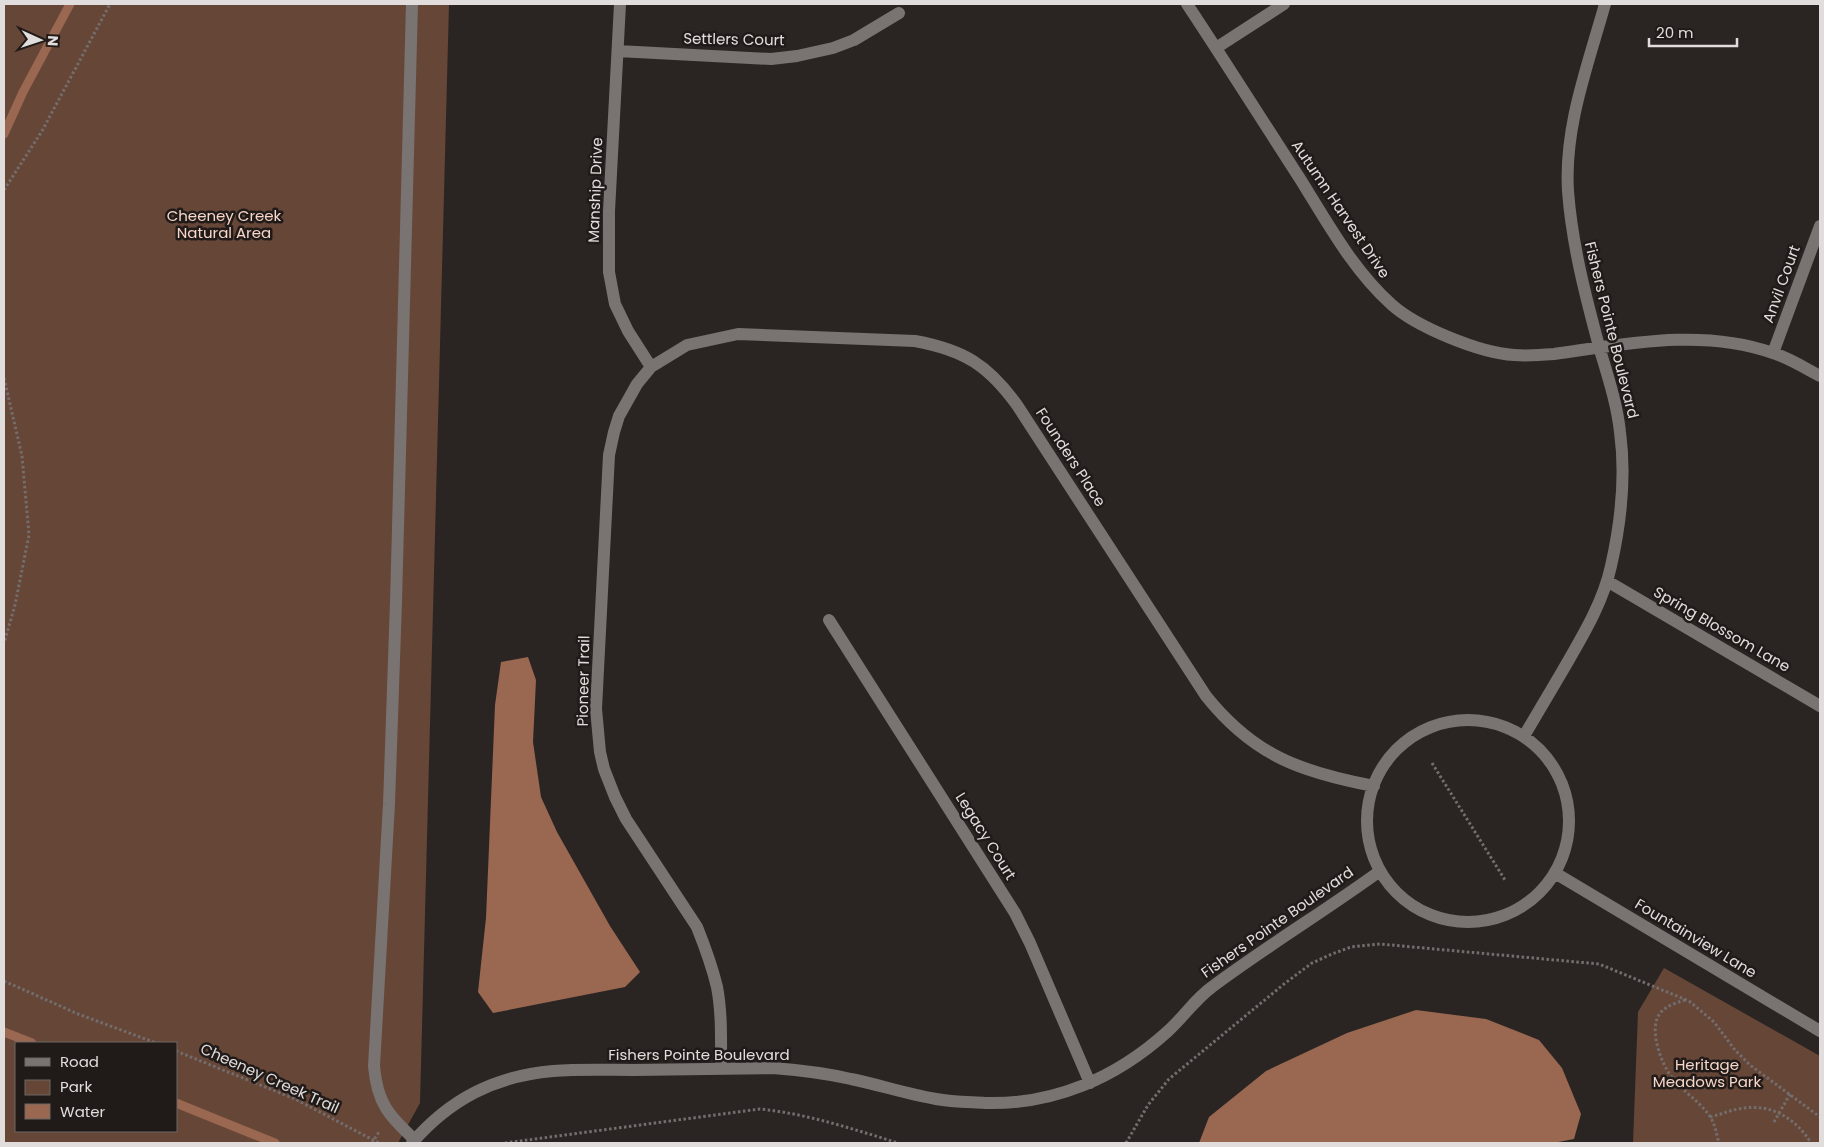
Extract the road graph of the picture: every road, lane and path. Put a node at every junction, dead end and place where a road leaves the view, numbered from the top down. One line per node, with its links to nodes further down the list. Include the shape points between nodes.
1 (110, 4): 10 (path, via 42,131)
2 (412, 4): 41 (street, via 396,612 374,1066 379,1096)
3 (620, 4): 9 (street, Manship Drive)
4 (1187, 4): 8 (street, Autumn Harvest Drive)
5 (1284, 4): 8 (street)
6 (1605, 4): 12 (street, Fishers Pointe Boulevard, via 1573,118 1568,190 1579,268)
7 (900, 13): 9 (street, Settlers Court, via 854,40 797,56 771,59)
8 (1216, 48): 12 (street, Autumn Harvest Drive, via 1352,259 1392,305 1451,338 1512,355)
9 (618, 51): 14 (street, Manship Drive, via 609,272 615,304)
10 (4, 190)
11 (1820, 226): 13 (street, Anvil Court)
12 (1600, 348): 13 (street, Autumn Harvest Drive, via 1680,340 1719,342); 17 (street, Fishers Pointe Boulevard, via 1615,403 1622,464 1621,506)
13 (1773, 353): 15 (street, Autumn Harvest Drive)
14 (651, 367): 23 (street, Founders Place, via 688,345 738,334 914,341 940,346 966,357 997,379 1017,405 1206,696 1222,715 1254,743 1306,770); 32 (street, Pioneer Trail, via 636,384 619,416 609,455 597,731 604,769 626,820 696,927 704,946 717,989)
15 (1820, 376)
16 (4, 378): 19 (path, via 22,456 29,535)
17 (1606, 581): 20 (street, Spring Blossom Lane); 21 (street, Fishers Pointe Boulevard, via 1584,635)
18 (829, 620): 33 (street, Legacy Court, via 1015,913)
19 (4, 643)
20 (1820, 706)
21 (1524, 736): 23 (street, via 1491,722 1454,721 1437,725 1405,742 1387,762); 25 (street, via 1552,762 1567,796 1569,836)
22 (1432, 764): 26 (path)
23 (1374, 786): 24 (street, via 1367,820 1373,854)
24 (1380, 871): 25 (street, via 1390,887 1422,912 1458,922 1497,919 1514,912 1530,902); 33 (street, Fishers Pointe Boulevard, via 1207,990 1147,1050)
25 (1556, 873): 29 (street, Fountainview Lane)
26 (1505, 880)
27 (4, 981): 30 (path, via 78,1014)
28 (1686, 1000): 34 (path, via 1714,1022 1750,1065); 37 (path, via 1665,1008 1659,1014 1655,1031 1657,1044 1672,1077); 45 (path, via 1599,964 1380,944 1351,947 1312,963 1169,1078 1148,1105)
29 (1820, 1032)
30 (153, 1042)
31 (178, 1052): 40 (path, Cheeney Creek Trail, via 295,1099)
32 (721, 1069): 33 (street, Fishers Pointe Boulevard, via 798,1070 852,1079 937,1100 986,1103 1042,1099); 41 (street, Fishers Pointe Boulevard, via 553,1071 505,1080 455,1102)
33 (1090, 1083)
34 (1790, 1094): 35 (path); 36 (path)
35 (1780, 1113): 37 (path, via 1746,1107); 38 (path); 47 (path, via 1805,1133)
36 (1820, 1117)
37 (1710, 1118): 46 (path)
38 (1774, 1122)
39 (381, 1130): 40 (path)
40 (373, 1141): 42 (path, Cheeney Creek Trail)
41 (413, 1142)
42 (379, 1143)
43 (505, 1143): 44 (path, via 760,1109 817,1118)
44 (898, 1143)
45 (1126, 1143)
46 (1719, 1143)
47 (1811, 1143)

